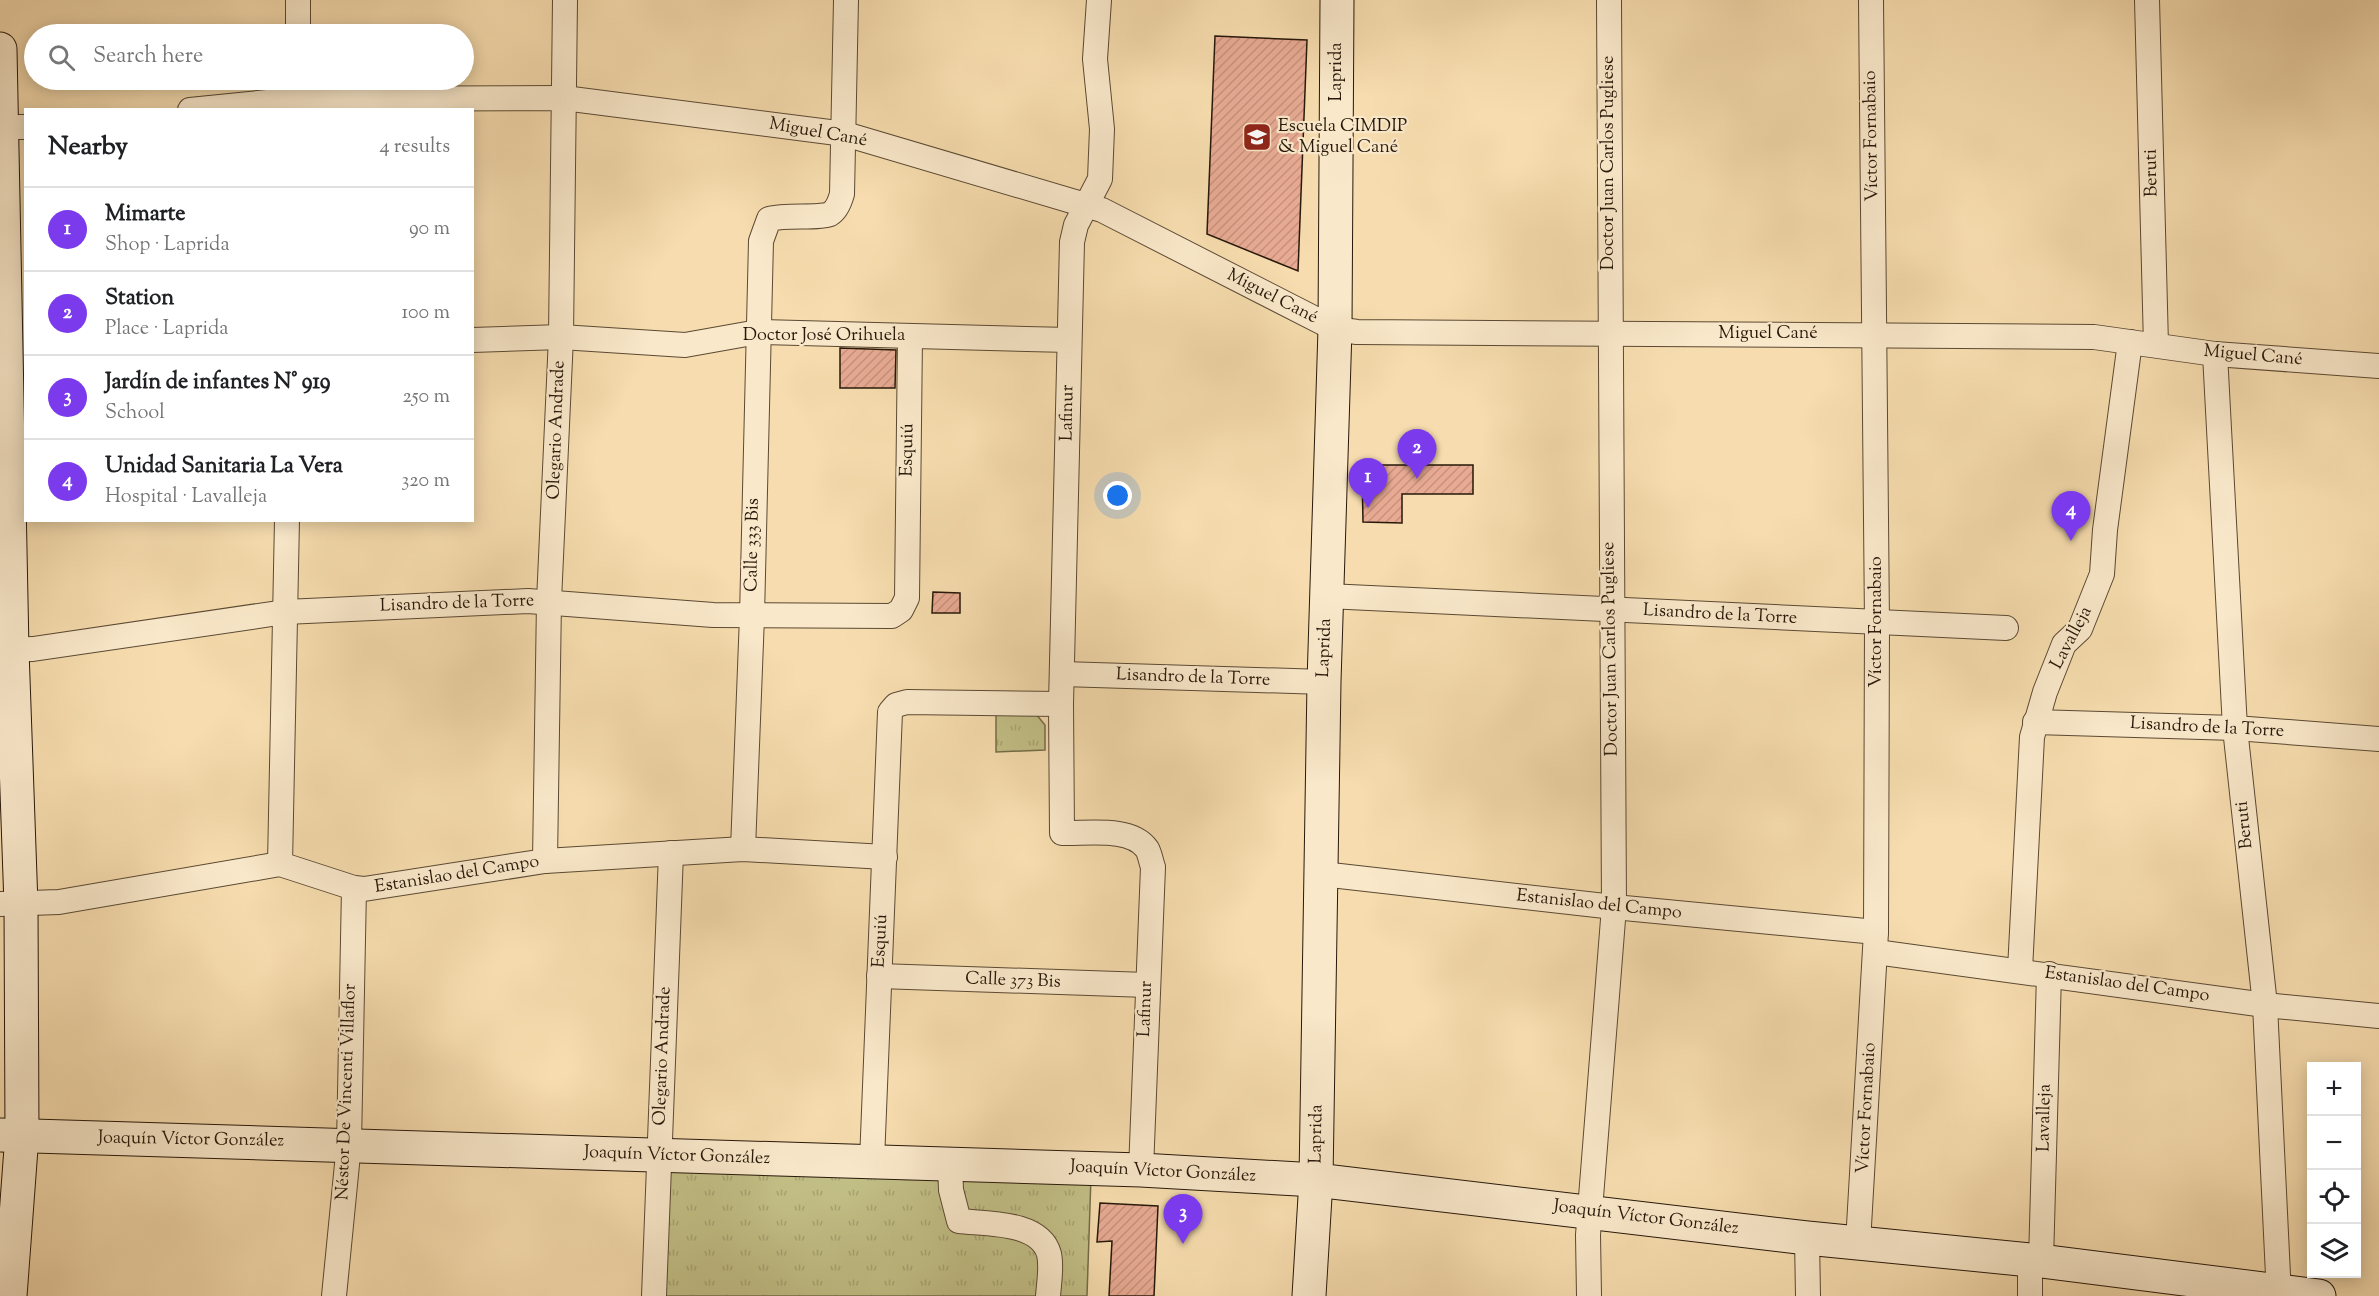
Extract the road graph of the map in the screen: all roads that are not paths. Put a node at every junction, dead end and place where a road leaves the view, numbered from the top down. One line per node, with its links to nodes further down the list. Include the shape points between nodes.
1 (298, 0): 9 (street)
2 (565, 0): 12 (street, Olegario Andrade)
3 (846, 0): 15 (street)
4 (1099, 0): 16 (street, Lafinur, via 1095,59 1103,146 1100,179)
5 (1337, 0): 17 (street, Laprida)
6 (1609, 0): 19 (street, Doctor Juan Carlos Pugliese)
7 (1871, 0): 20 (street, Víctor Fornabaio)
8 (2147, 0): 26 (street, Beruti)
9 (298, 24)
10 (0, 49): 14 (street)
11 (297, 96): 12 (street, Miguel Cané); 13 (street, Miguel Cané)
12 (564, 98): 15 (street, Miguel Cané); 21 (street, Olegario Andrade)
13 (205, 108)
14 (9, 127): 29 (street)
15 (845, 134): 16 (street, Miguel Cané); 18 (street, Calle 333 Bis, via 842,194 836,209 829,214 769,219 761,241)
16 (1087, 204): 17 (street, Miguel Cané); 24 (street, Lafinur, via 1072,242)
17 (1335, 328): 19 (street, Miguel Cané, via 1357,332); 31 (street, Laprida)
18 (758, 332): 21 (street, Doctor José Orihuela, via 685,345); 22 (street, Doctor José Orihuela); 36 (street, Calle 333 Bis)
19 (1609, 333): 20 (street, Miguel Cané); 34 (street, Doctor Juan Carlos Pugliese)
20 (1875, 334): 25 (street, Miguel Cané, via 2094,337); 37 (street, Víctor Fornabaio)
21 (561, 336): 23 (street, Doctor José Orihuela); 33 (street, Olegario Andrade)
22 (910, 337): 24 (street, Doctor José Orihuela); 32 (street, Esquiú)
23 (474, 340)
24 (1069, 340): 40 (street, Lafinur)
25 (2130, 342): 26 (street, Miguel Cané); 43 (street, Lavalleja, via 2102,574 2080,628 2064,644)
26 (2156, 345): 27 (street, Miguel Cané)
27 (2215, 354): 28 (street, Miguel Cané); 44 (street, Beruti)
28 (2379, 366)
29 (11, 415): 39 (street)
30 (287, 522): 35 (street)
31 (1327, 596): 34 (street, Lisandro de la Torre); 41 (street, Laprida)
32 (907, 598): 36 (street, Lisandro de la Torre, via 901,610 892,616)
33 (549, 601): 35 (street, Lisandro de la Torre); 36 (street, Lisandro de la Torre); 49 (street, Olegario Andrade)
34 (1610, 610): 37 (street, Lisandro de la Torre); 54 (street, Doctor Juan Carlos Pugliese)
35 (285, 612): 39 (street, Lisandro de la Torre); 50 (street)
36 (752, 616): 46 (street, Calle 333 Bis)
37 (1877, 623): 38 (street, Lisandro de la Torre); 55 (street, Víctor Fornabaio)
38 (2006, 628)
39 (6, 650): 53 (street)
40 (1062, 674): 41 (street, Lisandro de la Torre); 42 (street, Lafinur)
41 (1324, 682): 51 (street, Laprida)
42 (1061, 704): 48 (street, Esquiú, via 896,705 888,721); 59 (street, Lafinur, via 1062,833 1125,835 1148,850 1153,867)
43 (2035, 722): 44 (street, Lisandro de la Torre); 56 (street, Lavalleja)
44 (2235, 728): 45 (street, Lisandro de la Torre); 60 (street, Beruti)
45 (2379, 739)
46 (742, 849): 47 (street, Estanislao del Campo); 48 (street, Estanislao del Campo)
47 (671, 853): 49 (street, Estanislao del Campo); 64 (street, Olegario Andrade)
48 (885, 856): 58 (street, Esquiú)
49 (545, 861): 52 (street, Estanislao del Campo, via 378,888)
50 (280, 864): 52 (street, Estanislao del Campo); 53 (street, Estanislao del Campo, via 59,902)
51 (1322, 874): 54 (street, Estanislao del Campo); 68 (street, Laprida)
52 (354, 888): 63 (street, Néstor De Vincenti Villaflor)
53 (10, 904): 62 (street)
54 (1614, 907): 55 (street, Estanislao del Campo); 69 (street, Doctor Juan Carlos Pugliese)
55 (1876, 942): 56 (street, Estanislao del Campo); 71 (street, Víctor Fornabaio)
56 (2020, 970): 57 (street, Estanislao del Campo)
57 (2049, 974): 60 (street, Estanislao del Campo); 72 (street, Lavalleja)
58 (879, 976): 59 (street, Calle 373 Bis); 65 (street, Esquiú)
59 (1147, 985): 67 (street, Lafinur)
60 (2265, 1005): 61 (street, Estanislao del Campo); 73 (street, Beruti)
61 (2379, 1016)
62 (11, 1135): 63 (street, Joaquín Víctor González); 74 (street)
63 (349, 1143): 64 (street, Joaquín Víctor González); 75 (street, Néstor De Vincenti Villaflor)
64 (659, 1157): 65 (street, Joaquín Víctor González); 76 (street, Olegario Andrade)
65 (872, 1161): 66 (street, Joaquín Víctor González)
66 (950, 1164): 67 (street, Joaquín Víctor González); 77 (street, via 951,1190 959,1221 1022,1229 1044,1244 1049,1255)
67 (1141, 1170): 68 (street, Joaquín Víctor González)
68 (1316, 1180): 69 (street, Joaquín Víctor González); 78 (street, Laprida)
69 (1590, 1210): 70 (street, Joaquín Víctor González); 79 (street, Doctor Juan Carlos Pugliese)
70 (1807, 1238): 71 (street, Joaquín Víctor González); 80 (street)
71 (1858, 1244): 72 (street, Joaquín Víctor González)
72 (2036, 1261): 73 (street, Joaquín Víctor González); 81 (street, Lavalleja)
73 (2279, 1294): 82 (street, Joaquín Víctor González)
74 (10, 1296)
75 (334, 1296)
76 (654, 1296)
77 (1048, 1296)
78 (1309, 1296)
79 (1589, 1296)
80 (1808, 1296)
81 (2030, 1296)
82 (2319, 1296)

